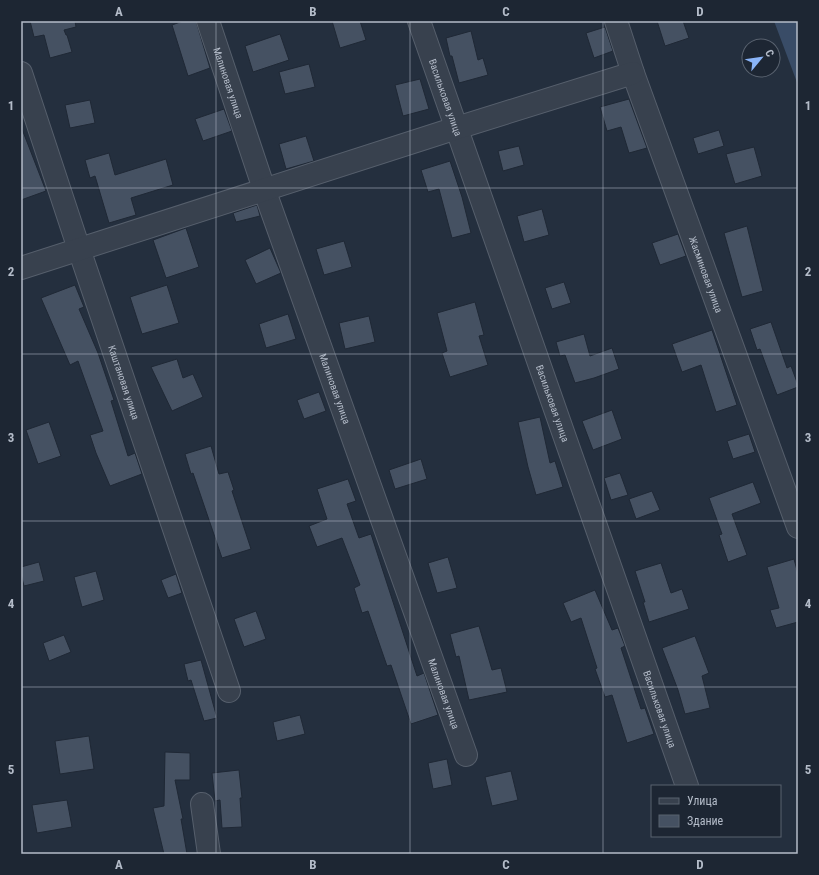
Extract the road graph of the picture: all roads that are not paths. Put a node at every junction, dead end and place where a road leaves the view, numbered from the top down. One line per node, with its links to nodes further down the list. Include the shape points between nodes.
1 (208, 21): 7 (street, Малиновая улица)
2 (419, 21): 6 (street, Васильковая улица)
3 (616, 21): 5 (street, Жасминовая улица)
4 (21, 73): 8 (street, Каштановая улица)
5 (633, 73): 6 (street); 10 (street, Жасминовая улица)
6 (457, 127): 7 (street); 13 (street, Васильковая улица)
7 (264, 189): 8 (street); 12 (street, Малиновая улица)
8 (79, 249): 9 (street); 11 (street, Каштановая улица)
9 (21, 268)
10 (798, 527)
11 (229, 691)
12 (466, 754)
13 (687, 785)
14 (202, 804): 15 (street)
15 (209, 854)

